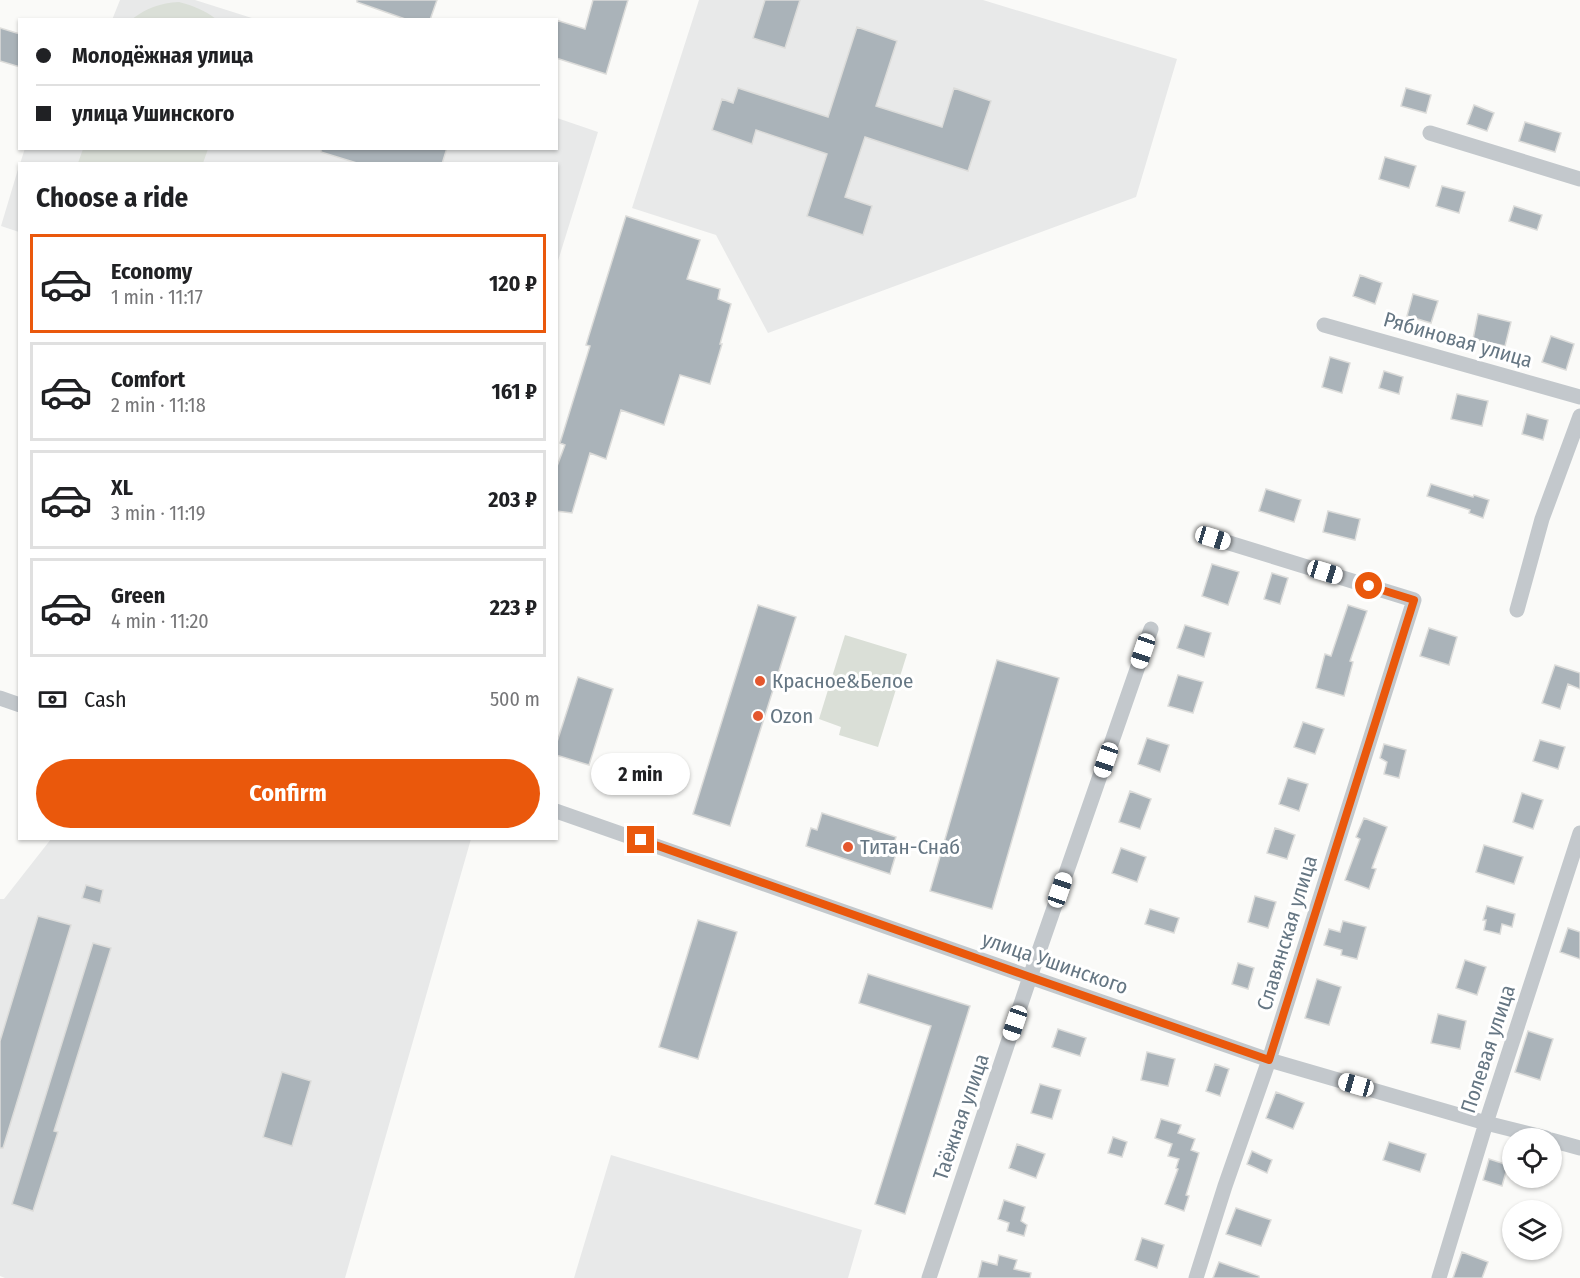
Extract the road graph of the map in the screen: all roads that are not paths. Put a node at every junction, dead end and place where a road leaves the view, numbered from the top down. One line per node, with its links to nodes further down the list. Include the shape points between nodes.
1 (1430, 133): 2 (street)
2 (1580, 179)
3 (1324, 324): 4 (street, Рябиновая улица)
4 (1580, 396)
5 (1580, 416): 7 (street, via 1542,519)
6 (1213, 538): 14 (street, Славянская улица, via 1414,600)
7 (1516, 610)
8 (1151, 629): 13 (street, Таёжная улица)
9 (0, 699): 10 (street)
10 (18, 704)
11 (558, 812): 13 (street, улица Ушинского)
12 (1580, 833): 15 (street, Полевая улица)
13 (1030, 977): 14 (street, улица Ушинского); 19 (street, Таёжная улица)
14 (1269, 1060): 15 (street, улица Ушинского); 20 (street, Славянская улица)
15 (1486, 1123): 16 (street, улица Ушинского); 21 (street, Полевая улица)
16 (1506, 1128)
17 (1562, 1143): 18 (street)
18 (1580, 1148)
19 (929, 1278)
20 (1196, 1278)
21 (1439, 1278)

